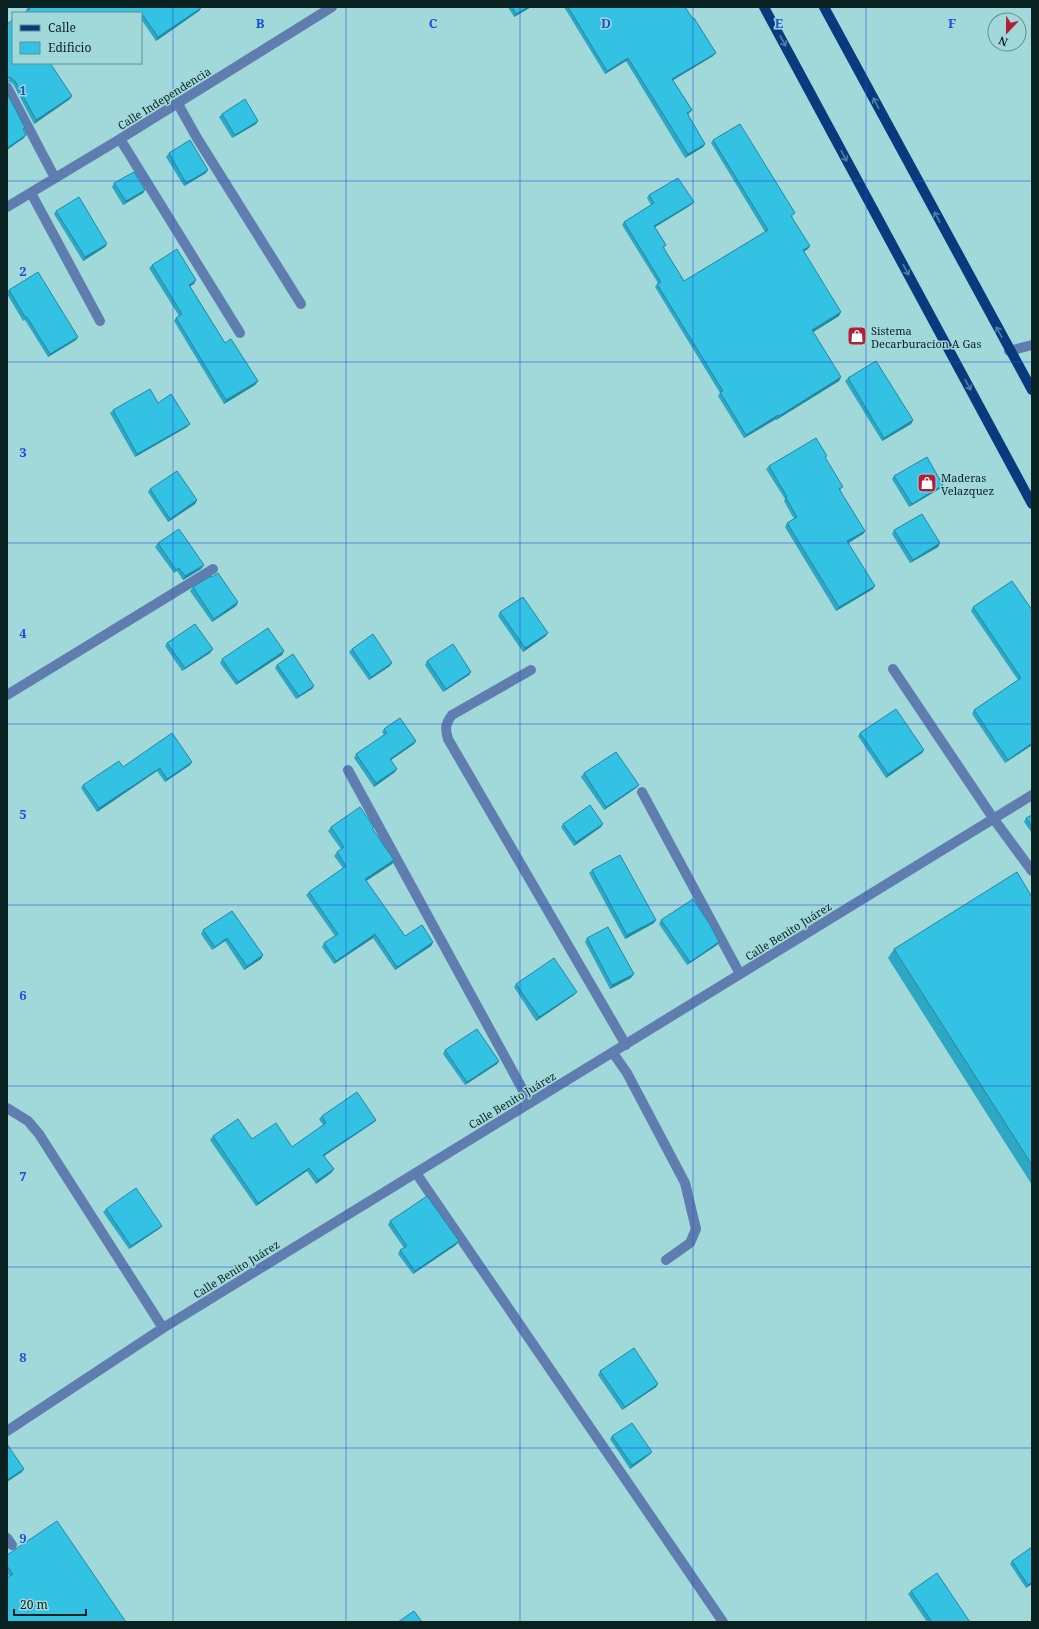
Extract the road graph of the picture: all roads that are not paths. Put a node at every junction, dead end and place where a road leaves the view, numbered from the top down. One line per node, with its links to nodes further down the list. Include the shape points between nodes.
1 (332, 7): 5 (street, Calle Independencia)
2 (764, 7): 16 (main road, one-way to 16)
3 (824, 7): 14 (main road, one-way to 3)
4 (7, 87): 7 (street)
5 (178, 104): 6 (street, Calle Independencia); 10 (street)
6 (120, 139): 7 (street, Calle Independencia); 12 (street)
7 (56, 178): 8 (street, Calle Independencia)
8 (31, 193): 9 (street, Calle Independencia); 11 (street)
9 (7, 207)
10 (301, 304)
11 (100, 321)
12 (240, 333)
13 (1032, 345): 14 (street)
14 (1010, 351): 15 (main road)
15 (1032, 390)
16 (1032, 504)
17 (213, 569): 20 (street)
18 (893, 669): 24 (street)
19 (531, 670): 27 (street, via 452,715 447,721 446,734)
20 (7, 694)
21 (348, 770): 29 (street)
22 (642, 792): 26 (street)
23 (1032, 794): 24 (street, Calle Benito Juárez)
24 (993, 818): 25 (street); 26 (street, Calle Benito Juárez)
25 (1032, 871)
26 (740, 974): 27 (street, Calle Benito Juárez)
27 (626, 1045): 28 (street, Calle Benito Juárez)
28 (613, 1053): 29 (street, Calle Benito Juárez); 32 (street, via 627,1073 685,1183 696,1229 690,1242)
29 (530, 1104): 31 (street, Calle Benito Juárez)
30 (7, 1108): 33 (street, via 28,1121 39,1134)
31 (416, 1173): 33 (street, Calle Benito Juárez); 35 (street)
32 (666, 1260)
33 (163, 1328): 34 (street, Calle Benito Juárez)
34 (7, 1431)
35 (723, 1622)

